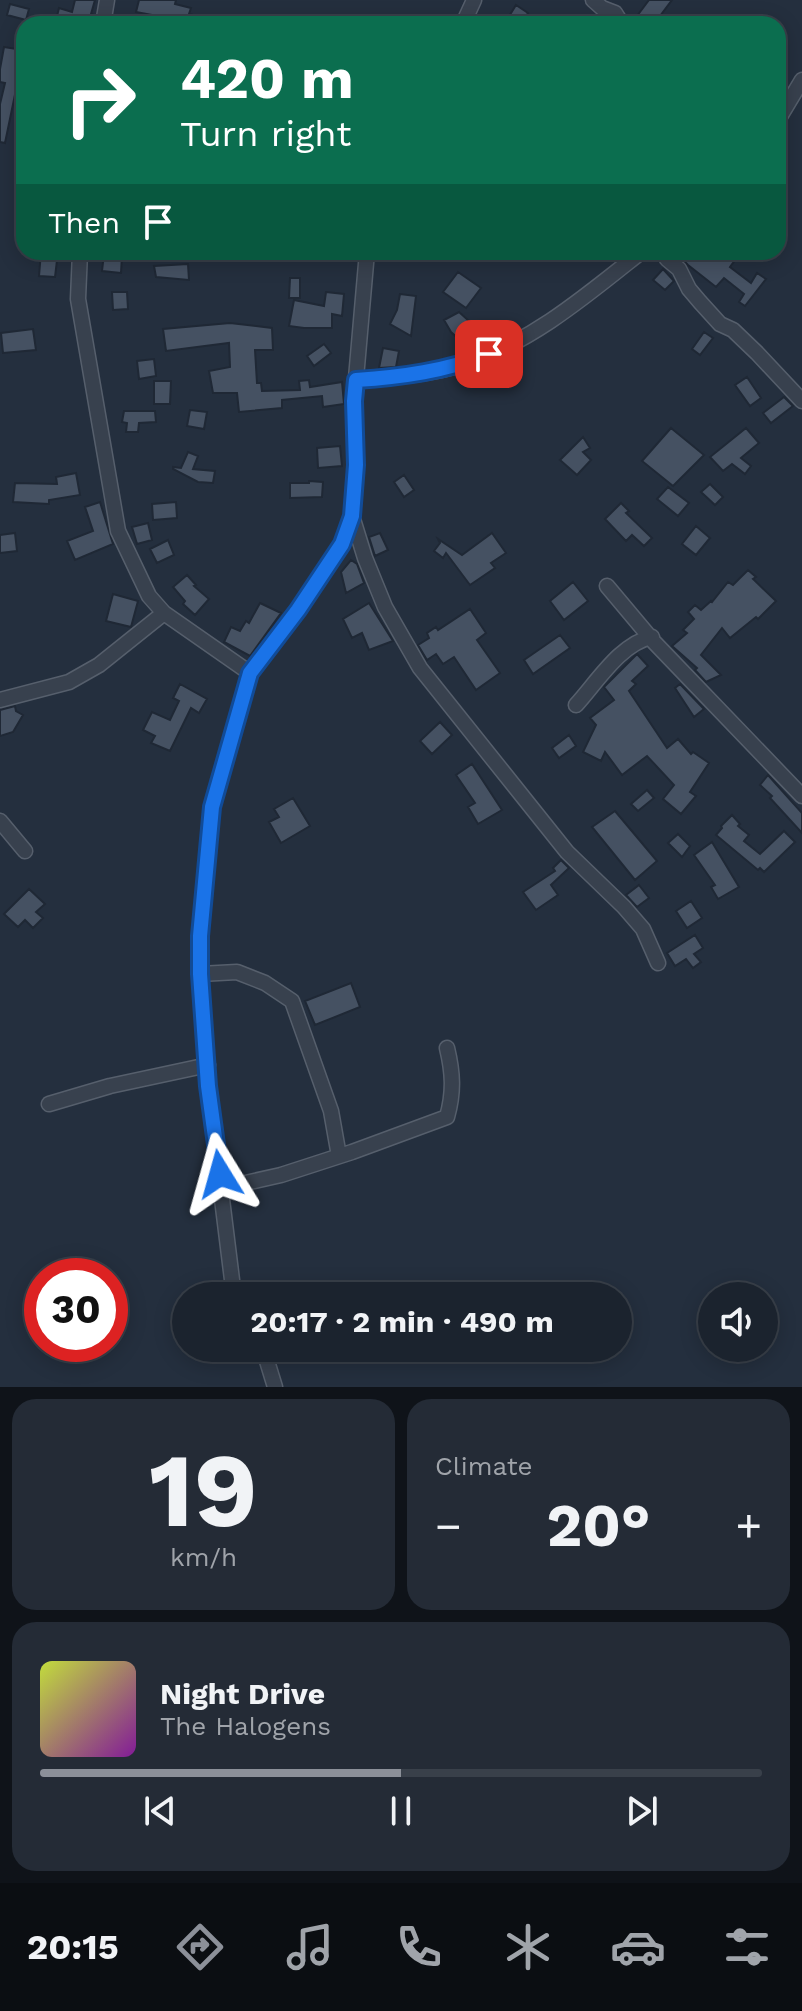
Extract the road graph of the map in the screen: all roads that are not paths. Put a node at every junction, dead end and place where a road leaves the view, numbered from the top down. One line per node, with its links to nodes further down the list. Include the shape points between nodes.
1 (593, 0): 2 (street)
2 (617, 16)
3 (802, 80): 4 (street)
4 (786, 107)
5 (80, 260): 13 (street, via 78,299 118,531 149,596)
6 (366, 260): 9 (street)
7 (631, 260): 9 (street, via 552,320 489,354 410,376)
8 (668, 260): 10 (street, via 720,324 733,330)
9 (356, 380): 11 (street)
10 (802, 401)
11 (352, 516): 15 (street, via 342,544); 21 (street, via 385,607 420,668 567,852 643,929)
12 (607, 586): 14 (street)
13 (164, 613): 15 (street); 16 (street, via 69,682)
14 (652, 637): 17 (street, via 633,645); 18 (street)
15 (250, 673): 22 (street, via 212,807)
16 (0, 700)
17 (576, 705)
18 (802, 796)
19 (0, 821): 20 (street)
20 (25, 851)
21 (658, 963)
22 (200, 974): 24 (street); 26 (street, via 237,972 292,1001 331,1111)
23 (447, 1048): 26 (street, via 453,1075 447,1117)
24 (208, 1065): 25 (street); 28 (street)
25 (49, 1104)
26 (339, 1156): 27 (street)
27 (232, 1186)
28 (232, 1282)
29 (267, 1362): 30 (street)
30 (275, 1387)

